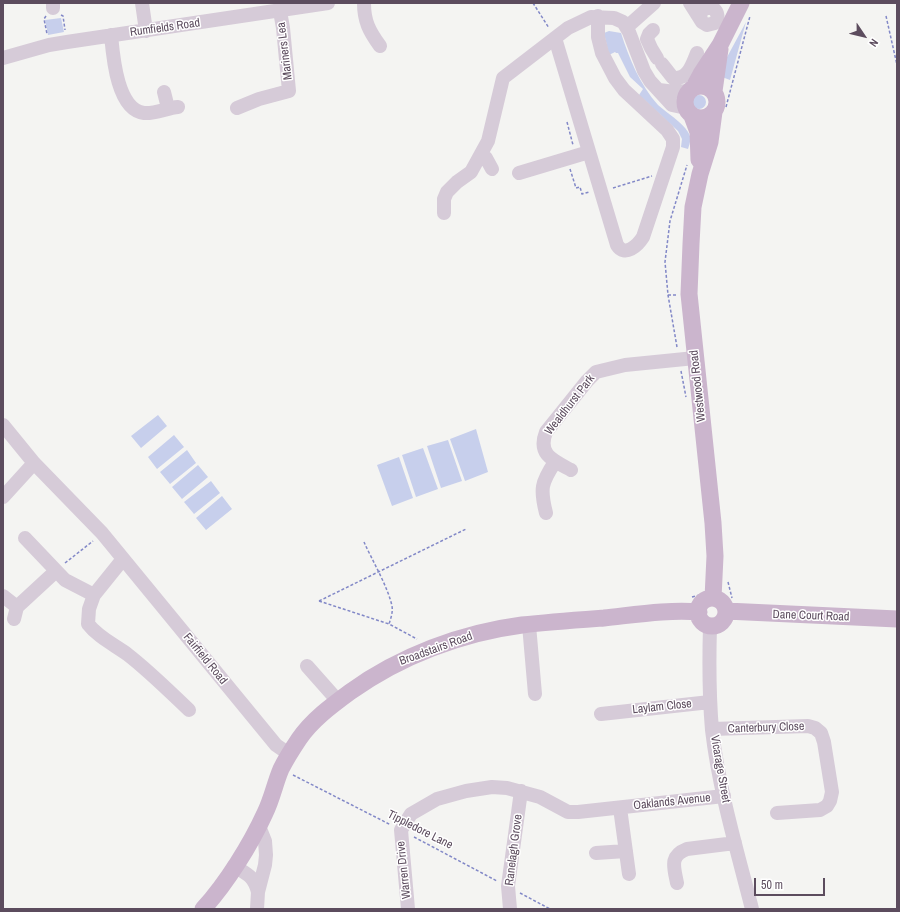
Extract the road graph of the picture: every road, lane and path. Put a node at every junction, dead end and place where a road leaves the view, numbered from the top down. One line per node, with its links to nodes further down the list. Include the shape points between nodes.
1 (142, 3): 15 (street)
2 (328, 3): 10 (street, Rumfields Road)
3 (364, 3): 21 (street, via 369,31)
4 (533, 3): 16 (path)
5 (654, 3): 13 (street)
6 (724, 3): 8 (street, via 715,23 710,25 704,24)
7 (53, 5): 18 (path, via 63,16); 19 (path, via 44,19)
8 (697, 9)
9 (746, 9): 20 (main road); 29 (path)
10 (280, 11): 15 (street, Rumfields Road); 28 (street, Mariners Lea, via 290,94 259,99)
11 (598, 16): 13 (street, via 614,18); 16 (street); 32 (street, via 598,38 602,54 615,78 673,139 673,147 645,232 638,245 623,251 617,245)
12 (886, 16): 24 (path)
13 (627, 27): 27 (street, via 650,81 672,105)
14 (653, 30): 22 (street, via 647,39 659,61 673,78 684,76)
15 (146, 31): 17 (street, Rumfields Road)
16 (552, 34): 31 (street, via 504,78 488,141); 32 (street)
17 (110, 35): 18 (street, Rumfields Road); 26 (street, via 115,74 126,99 134,109 144,113 173,107)
18 (67, 42): 19 (street, Rumfields Road)
19 (49, 45): 23 (street, Rumfields Road)
20 (720, 45): 25 (main road); 27 (main road, via 701,74)
21 (380, 46)
22 (697, 54)
23 (3, 58)
24 (897, 65)
25 (714, 91): 27 (main road, via 705,86); 29 (main road)
26 (164, 92)
27 (690, 100): 29 (main road, via 696,118 706,118); 35 (main road, Westwood Road, via 698,137)
28 (237, 108)
29 (719, 112): 35 (main road, Westwood Road)
30 (566, 120): 32 (path)
31 (481, 154): 33 (street); 41 (street, via 471,172 447,192)
32 (583, 154): 34 (street); 40 (path, via 578,164 569,166 576,188 580,187 582,194)
33 (492, 169)
34 (519, 173)
35 (700, 174): 42 (main road, Westwood Road, via 693,207 689,294)
36 (652, 176): 39 (path)
37 (677, 180): 38 (path)
38 (681, 180)
39 (610, 189)
40 (595, 190)
41 (444, 212)
42 (695, 358): 44 (street, Wealdhurst Park, via 625,365 596,372 546,432 543,447); 58 (main road, Westwood Road, via 713,523)
43 (3, 424): 45 (street, Fairfield Road)
44 (555, 462): 46 (street, Wealdhurst Park); 48 (street, via 542,487)
45 (34, 463): 47 (street); 50 (street, Fairfield Road)
46 (571, 470)
47 (3, 497)
48 (546, 513)
49 (466, 529): 55 (path)
50 (102, 533): 53 (street, Fairfield Road); 54 (path)
51 (25, 538): 54 (street)
52 (364, 542): 55 (path)
53 (123, 560): 56 (street); 73 (street, Fairfield Road, via 276,745)
54 (56, 571): 56 (street, via 65,580); 57 (street, via 15,613)
55 (378, 572): 62 (path, via 392,605); 62 (path, via 319,601)
56 (94, 595): 71 (street, via 88,624 94,632 126,653 158,679)
57 (3, 596)
58 (713, 598): 59 (main road, via 720,601); 60 (main road, via 704,601)
59 (726, 611): 61 (main road, Dane Court Road); 64 (main road, via 722,622)
60 (699, 612): 63 (main road, Broadstairs Road); 64 (main road, via 703,622)
61 (897, 619)
62 (389, 624): 65 (path)
63 (529, 625): 67 (street); 68 (main road, Broadstairs Road, via 474,634 421,652 366,681)
64 (710, 626): 69 (street, Vicarage Street)
65 (419, 640)
66 (307, 666): 68 (street)
67 (535, 694)
68 (338, 701): 73 (main road, Broadstairs Road, via 311,725)
69 (710, 702): 70 (street, Laylam Close); 72 (street, Vicarage Street)
70 (609, 709)
71 (189, 710)
72 (712, 729): 75 (street, Vicarage Street); 77 (street, Canterbury Close, via 808,726 821,733 832,792 830,801 820,810)
73 (285, 762): 78 (main road, Broadstairs Road); 79 (path, Tippledore Lane)
74 (521, 790): 76 (street, Oaklands Avenue, via 568,812); 79 (street, Oaklands Avenue, via 492,787 437,799 411,814); 88 (street, Ranelagh Grove)
75 (724, 796): 76 (street, Oaklands Avenue); 80 (street, Vicarage Street)
76 (620, 808): 81 (street, Oaklands Avenue)
77 (783, 808)
78 (259, 826): 83 (street, via 265,842); 84 (main road, Broadstairs Road)
79 (400, 830): 88 (path, Tippledore Lane); 92 (street, Warren Drive)
80 (735, 843): 87 (street, via 682,851 674,862); 95 (street, Vicarage Street)
81 (626, 851): 82 (street); 85 (street, Oaklands Avenue)
82 (596, 853)
83 (265, 865): 86 (street); 89 (street)
84 (234, 866): 86 (street); 90 (main road, Broadstairs Road)
85 (629, 874)
86 (252, 877): 89 (street)
87 (677, 883)
88 (508, 886): 93 (street, Ranelagh Grove); 94 (path, Tippledore Lane)
89 (258, 892): 91 (street)
90 (204, 909)
91 (257, 909)
92 (408, 909)
93 (510, 909)
94 (550, 909)
95 (752, 909)

